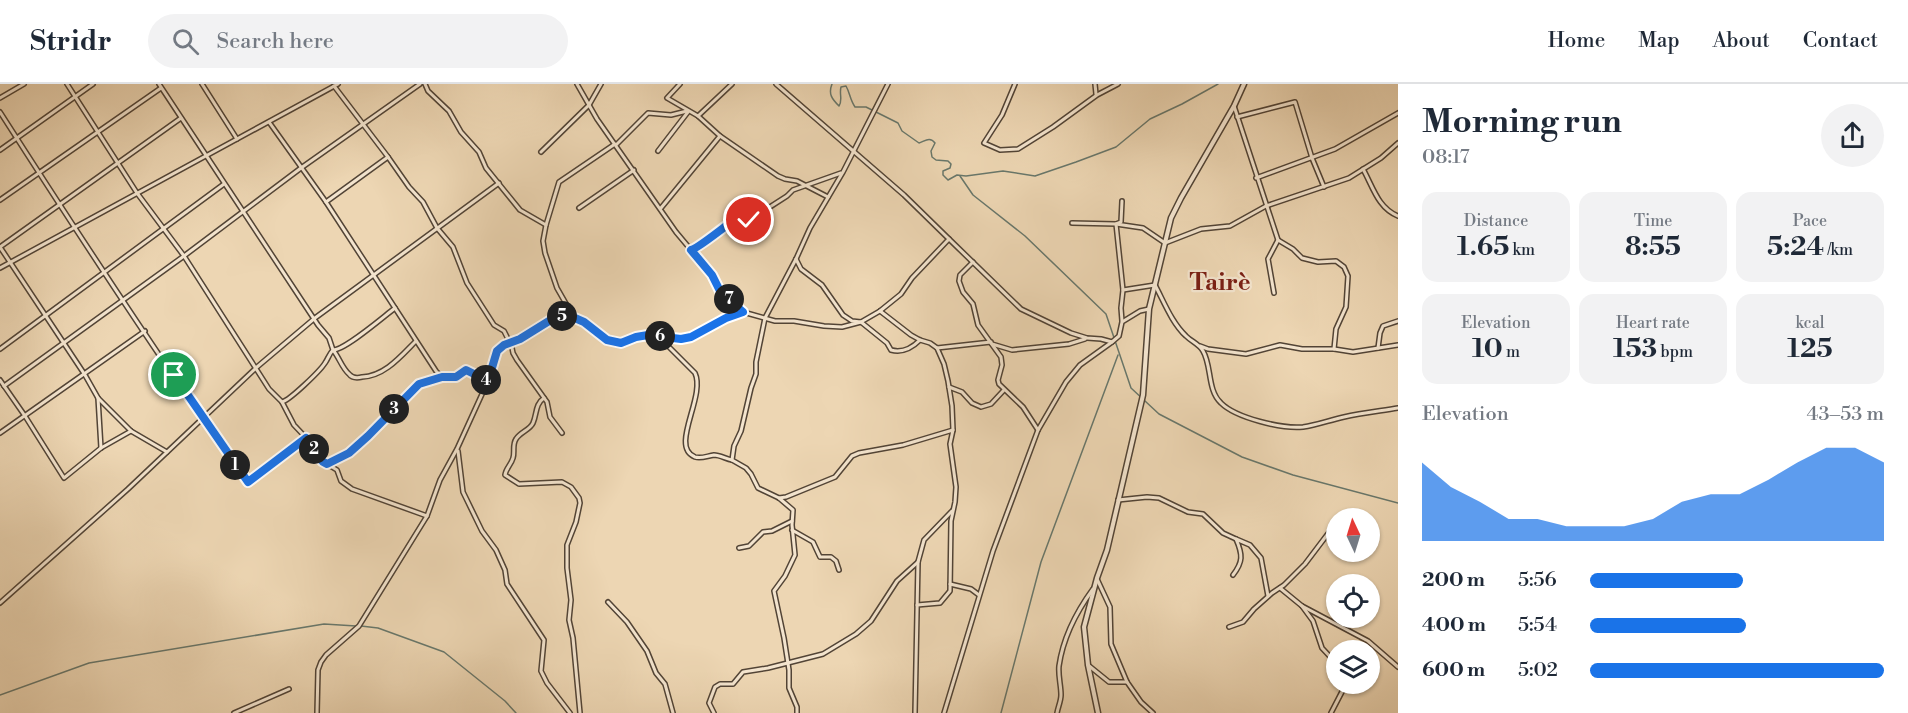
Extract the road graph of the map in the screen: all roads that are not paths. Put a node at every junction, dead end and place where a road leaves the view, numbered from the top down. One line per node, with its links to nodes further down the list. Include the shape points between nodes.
1 (24, 84): 21 (street)
2 (68, 84): 20 (street)
3 (93, 84): 20 (street)
4 (201, 84): 35 (street)
5 (420, 84): 31 (street)
6 (425, 84): 52 (street, via 449,111)
7 (577, 84): 22 (street)
8 (601, 84): 22 (street)
9 (680, 84): 24 (street, via 667,98)
10 (732, 84): 27 (street)
11 (776, 84): 41 (street)
12 (888, 84): 41 (street)
13 (1015, 84): 19 (street, via 984,143 1000,150 1018,149)
14 (1095, 84): 19 (street)
15 (1118, 84): 19 (street)
16 (1244, 84): 23 (street)
17 (336, 85): 30 (street); 31 (street)
18 (160, 86): 29 (street); 32 (street)
19 (1096, 95)
20 (76, 96): 32 (street); 34 (street)
21 (0, 98)
22 (589, 105): 37 (street); 40 (street)
23 (1234, 106): 28 (street); 75 (street, via 1181,198)
24 (689, 111): 27 (street); 37 (street, via 671,115 648,112); 39 (street)
25 (0, 112): 34 (street)
26 (1398, 113): 44 (street)
27 (698, 116): 33 (street)
28 (1237, 117): 44 (street, via 1294,102); 51 (street)
29 (181, 118): 42 (street); 45 (street)
30 (269, 122): 35 (street); 46 (street)
31 (364, 125): 43 (street); 46 (street)
32 (98, 132): 45 (street); 50 (street)
33 (720, 136): 54 (street, via 778,176); 64 (street)
34 (17, 138): 38 (street); 50 (street)
35 (237, 139): 42 (street)
36 (1398, 143): 47 (street)
37 (616, 145): 48 (street); 69 (street, via 559,182)
38 (0, 150)
39 (658, 151)
40 (541, 152)
41 (853, 152): 49 (street); 73 (street)
42 (205, 156): 53 (street); 56 (street)
43 (388, 157): 60 (street); 71 (street, via 423,202)
44 (1312, 158): 51 (street); 55 (street)
45 (118, 163): 56 (street); 61 (street)
46 (301, 168): 60 (street); 65 (street)
47 (1364, 169): 55 (street); 66 (street, via 1380,204)
48 (634, 170): 63 (street); 64 (street)
49 (843, 172): 54 (street); 57 (street)
50 (39, 173): 58 (street); 61 (street)
51 (1256, 178): 62 (street)
52 (499, 183): 69 (street, via 520,210); 71 (street)
53 (224, 184): 65 (street); 72 (street)
54 (805, 185): 57 (street); 77 (street, via 745,223 735,219)
55 (1324, 187): 62 (street)
56 (137, 193): 70 (street); 72 (street)
57 (828, 197): 79 (street)
58 (0, 200)
59 (1122, 201): 68 (street, via 1121,222)
60 (326, 202): 84 (street)
61 (59, 205): 70 (street); 76 (street)
62 (1266, 206): 74 (street); 75 (street, via 1230,226 1201,229)
63 (579, 208)
64 (661, 208): 77 (street)
65 (243, 212): 78 (street); 95 (street)
66 (1398, 216)
67 (1072, 223): 68 (street)
68 (1116, 224): 75 (street, via 1143,228); 86 (street)
69 (546, 225): 94 (street, via 545,253 569,309)
70 (74, 227): 80 (street); 83 (street)
71 (437, 228): 84 (street); 107 (street, via 453,247 467,283 494,325 504,331)
72 (164, 229): 78 (street); 83 (street)
73 (949, 239): 81 (street); 91 (street, via 901,294)
74 (1278, 240): 87 (street, via 1268,259); 114 (street, via 1302,258 1336,261 1344,267 1348,276 1346,307 1336,329)
75 (1165, 243): 85 (street)
76 (0, 247): 80 (street)
77 (691, 250): 92 (street, via 721,293)
78 (184, 256): 88 (street); 116 (street)
79 (796, 259): 96 (street); 98 (street, via 801,269 822,285 843,315)
80 (10, 262): 82 (street); 93 (street)
81 (973, 262): 102 (street, via 1021,309); 108 (street, via 959,280 973,304 978,325)
82 (0, 268)
83 (104, 273): 88 (street); 93 (street)
84 (374, 276): 89 (street); 95 (street)
85 (1155, 285): 86 (street); 90 (street); 109 (street, via 1178,325)
86 (1123, 290): 99 (street)
87 (1274, 293)
88 (123, 300): 100 (street); 105 (street)
89 (395, 308): 103 (street); 115 (street, via 351,343)
90 (1149, 309): 99 (street); 142 (street, via 1143,395)
91 (880, 311): 98 (street); 104 (street)
92 (743, 312): 96 (street); 101 (street, via 691,337)
93 (46, 315): 105 (street); 113 (street)
94 (568, 315): 101 (street, via 614,342); 107 (street, via 557,316)
95 (315, 318): 115 (street); 116 (street)
96 (765, 318): 98 (street, via 842,327); 139 (street, via 756,374)
97 (1398, 321): 112 (street, via 1383,326)
98 (861, 322): 104 (street, via 894,351)
99 (1122, 322): 106 (street, via 1119,336)
100 (145, 331): 117 (street); 129 (street)
101 (656, 335): 139 (street, via 697,378 697,396 685,435 686,450 700,458 715,455)
102 (1087, 339): 106 (street); 108 (street, via 1012,350)
103 (417, 340): 115 (street, via 382,372 367,377 349,374); 118 (street)
104 (920, 340): 111 (street)
105 (64, 342): 117 (street); 121 (street)
106 (1112, 342): 131 (street, via 1080,365)
107 (511, 343): 120 (street, via 497,351); 125 (street, via 517,360)
108 (991, 343): 111 (street); 123 (street, via 1001,357 998,380)
109 (1198, 345): 114 (street, via 1246,354 1280,345); 127 (street, via 1219,402 1247,418 1304,427)
110 (1398, 345): 112 (street)
111 (937, 348): 122 (street)
112 (1378, 348): 114 (street, via 1353,352)
113 (0, 349)
114 (1334, 349)
115 (333, 350): 126 (street, via 296,394)
116 (257, 367): 126 (street, via 269,389); 129 (street)
117 (85, 375): 124 (street); 128 (street)
118 (442, 377): 120 (street, via 456,377 466,370); 140 (street, via 419,384 349,453)
119 (0, 380): 121 (street)
120 (488, 381): 137 (street)
121 (4, 386): 128 (street)
122 (949, 387): 123 (street, via 981,407 991,404); 130 (street)
123 (1004, 390): 131 (street, via 1023,407)
124 (98, 398): 132 (street); 136 (street)
125 (544, 398): 134 (street, via 550,417); 174 (street, via 531,426 516,439 505,475 519,484 562,482 571,486 579,498 576,522 567,545 567,568)
126 (282, 402): 135 (street)
127 (1398, 408)
128 (25, 416): 133 (street); 136 (street, via 64,478)
129 (202, 419): 135 (street, via 248,482); 138 (street)
130 (953, 430): 141 (street, via 859,453 835,477); 143 (street)
131 (1038, 430): 157 (street)
132 (130, 431): 136 (street); 138 (street)
133 (0, 433)
134 (562, 434)
135 (306, 438): 140 (street, via 321,462)
136 (101, 448)
137 (457, 449): 144 (street); 173 (street, via 463,492 496,550 507,584 544,640 541,671)
138 (167, 452): 160 (street)
139 (732, 460): 141 (street, via 752,474 758,488)
140 (327, 464): 144 (street, via 352,489)
141 (779, 498): 145 (street, via 793,510)
142 (1118, 500): 148 (street, via 1159,498 1188,512 1203,514 1223,533); 153 (street)
143 (953, 510): 150 (street, via 924,540); 154 (street)
144 (427, 516): 172 (street, via 359,626 321,662)
145 (792, 521): 146 (street); 149 (street, via 763,532 749,546)
146 (792, 530): 151 (street, via 813,542 820,557 836,561); 165 (street, via 795,555 774,591)
147 (1326, 536): 156 (street)
148 (1236, 539): 152 (street, via 1242,555); 158 (street, via 1250,545 1260,558)
149 (739, 548)
150 (918, 562): 161 (street); 165 (street, via 897,581 872,621 856,634 823,654)
151 (839, 570)
152 (1233, 575)
153 (1097, 578): 155 (street); 168 (street, via 1110,607 1111,644)
154 (950, 584): 157 (street); 161 (street, via 950,591 940,603)
155 (1095, 587): 166 (street, via 1084,627); 180 (street, via 1070,628 1060,664 1061,697)
156 (1280, 588): 158 (street); 162 (street)
157 (980, 595): 179 (street)
158 (1268, 596): 163 (street, via 1243,622)
159 (608, 602): 175 (street, via 647,651 665,684)
160 (0, 603)
161 (917, 605): 178 (street)
162 (1302, 606): 164 (street); 167 (street, via 1368,641)
163 (1229, 627)
164 (1326, 652)
165 (788, 662): 176 (street, via 743,672 733,684 715,687 709,703); 177 (street, via 789,688)
166 (1088, 665): 168 (street, via 1109,682); 181 (street)
167 (1398, 667)
168 (1127, 682): 182 (street)
169 (289, 689): 171 (street)
170 (1341, 694): 183 (street)
171 (234, 713)
172 (317, 713)
173 (570, 713)
174 (580, 713)
175 (673, 713)
176 (714, 713)
177 (797, 713)
178 (915, 713)
179 (944, 713)
180 (1057, 713)
181 (1098, 713)
182 (1153, 713)
183 (1331, 713)

